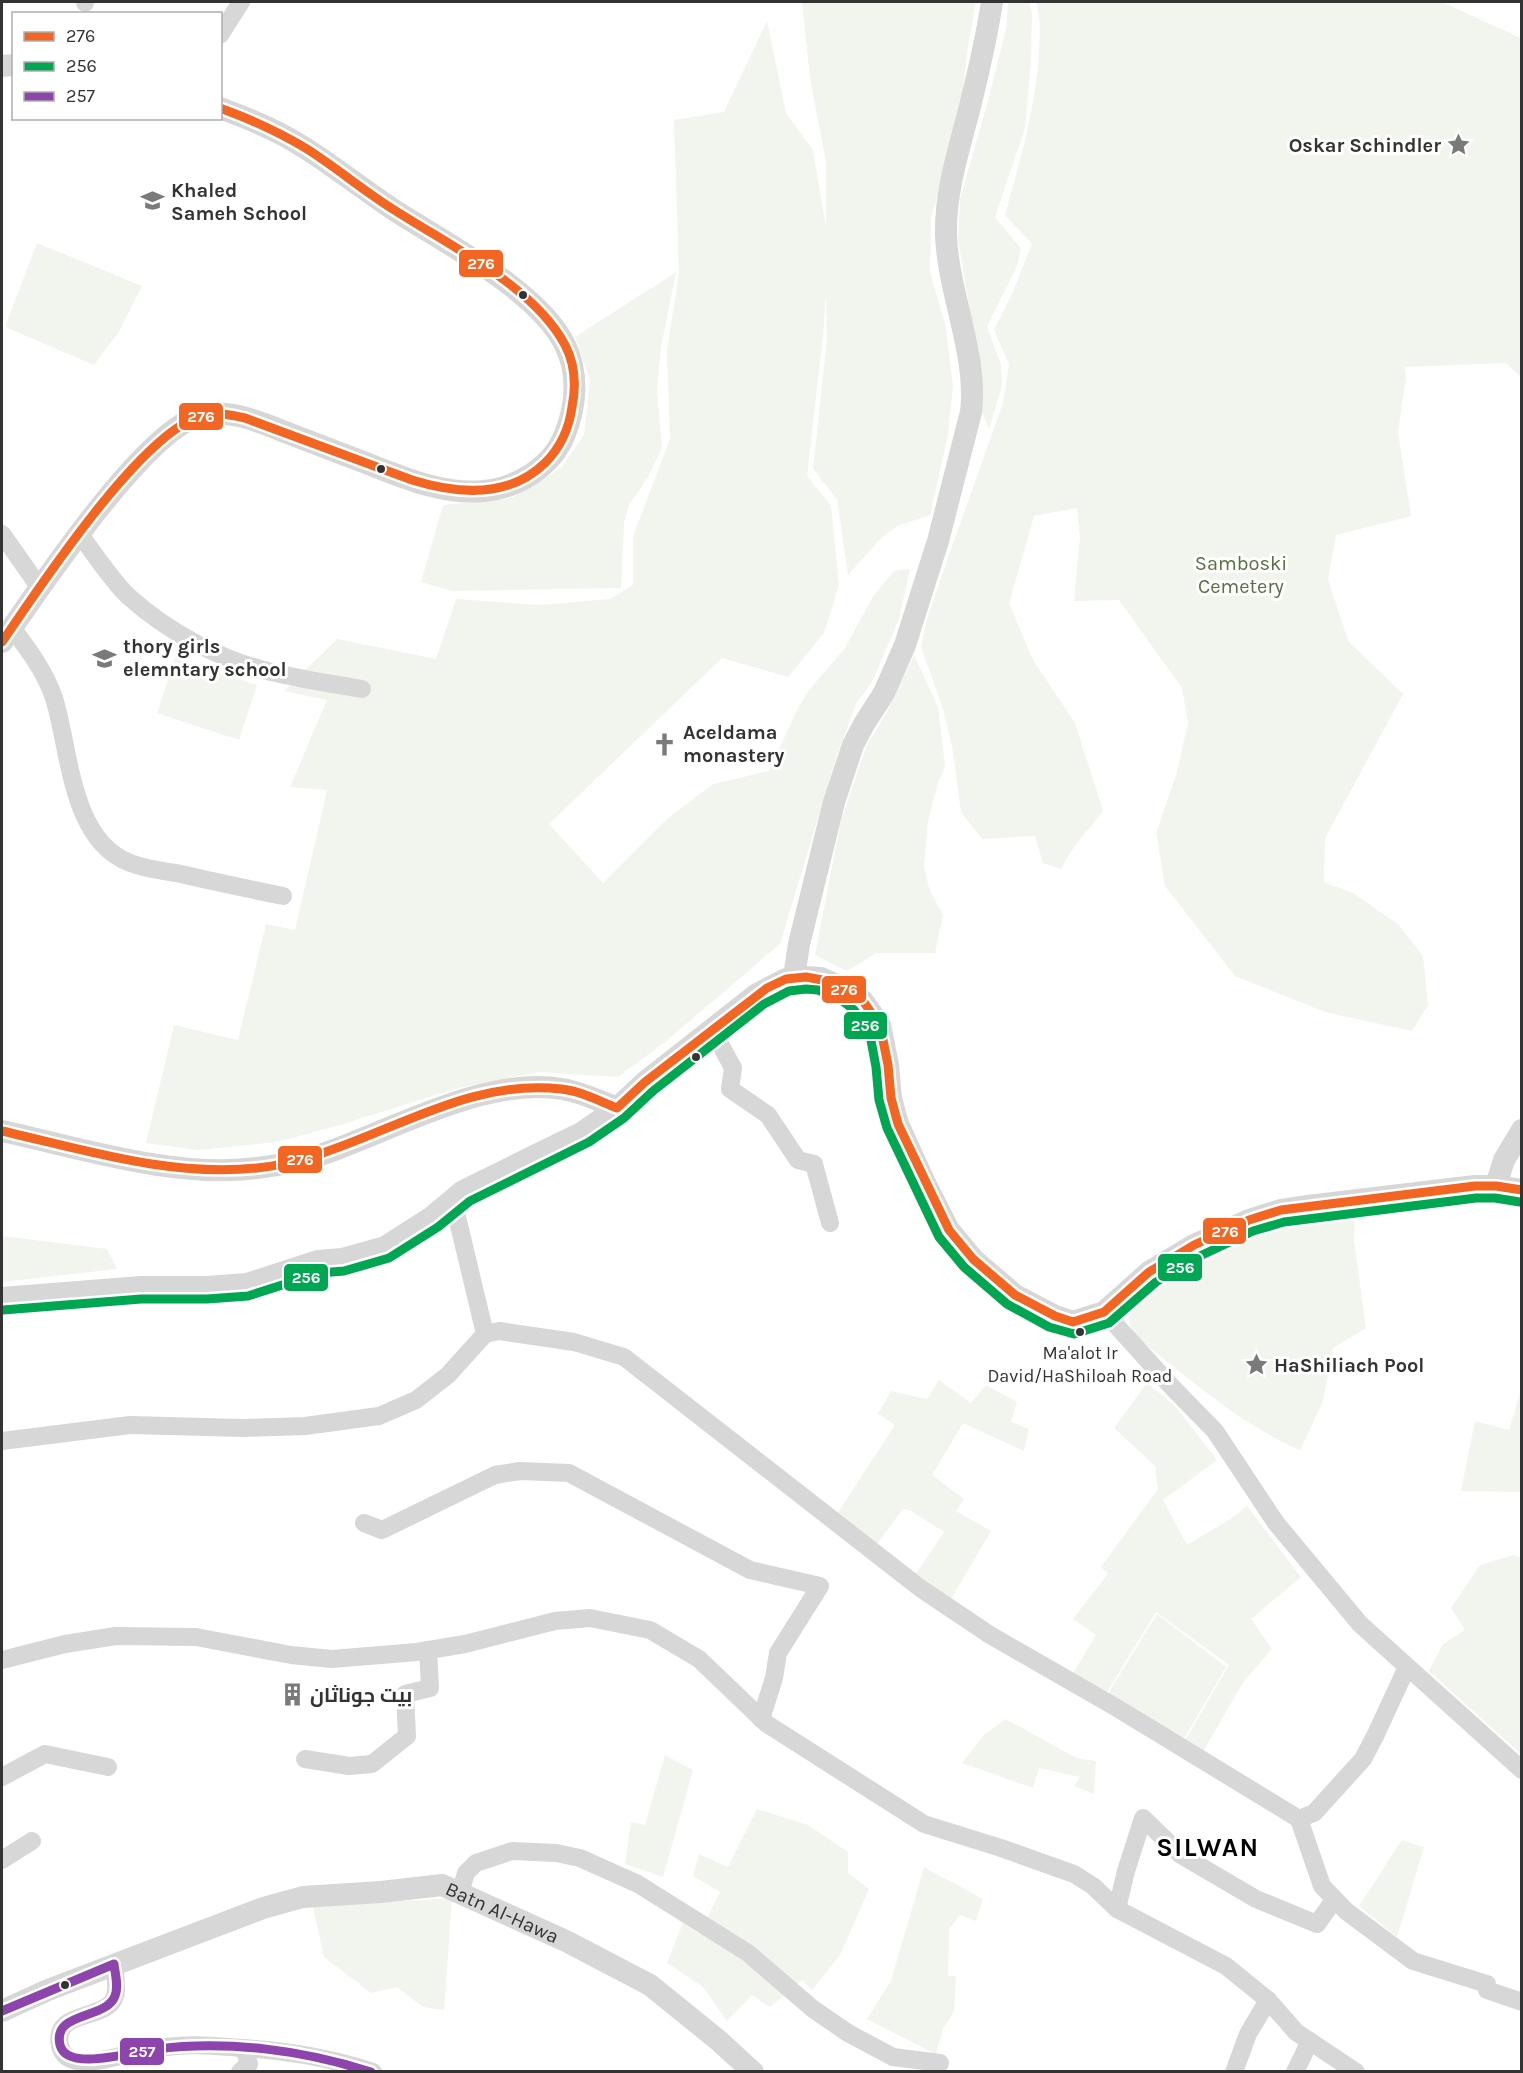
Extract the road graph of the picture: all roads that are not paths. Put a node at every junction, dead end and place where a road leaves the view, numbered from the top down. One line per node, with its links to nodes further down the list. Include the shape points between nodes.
1 (241, 2): 3 (street)
2 (992, 2): 11 (street, via 947,210 950,268 973,396 970,412 938,541 905,645 884,693 853,745 834,802)
3 (222, 32)
4 (222, 109): 6 (street, via 304,148 511,285 536,307 565,344 572,363 575,382 570,420 552,456 525,479 503,488 463,492 401,476 256,421 220,414 201,416 166,435 125,476)
5 (2, 534): 7 (street)
6 (80, 535): 7 (street); 9 (street, via 126,594 190,641 274,673)
7 (40, 588): 8 (street)
8 (7, 635): 10 (street, via 41,669 54,697 75,789 88,824 108,850 127,862)
9 (362, 690)
10 (283, 896)
11 (794, 978): 12 (street, via 757,993); 21 (street, via 814,977 833,982 855,995 872,1012 884,1042 898,1124 937,1209 973,1259 1015,1295 1055,1316 1072,1322)
12 (712, 1029): 13 (street); 19 (street, via 733,1068 730,1089 768,1115 798,1160 814,1164)
13 (617, 1108): 15 (street, via 562,1089 507,1089 466,1100 323,1155 254,1169 174,1167); 18 (street, via 583,1132 463,1191)
14 (1521, 1130): 16 (street, via 1504,1160)
15 (2, 1131)
16 (1496, 1185): 17 (street); 21 (street, via 1308,1206 1249,1220 1194,1245 1149,1272)
17 (1521, 1190)
18 (453, 1200): 20 (street, via 384,1246 318,1261 247,1284 141,1287); 22 (street)
19 (830, 1223)
20 (2, 1298)
21 (1104, 1312): 27 (street, via 1215,1431 1276,1523 1360,1623)
22 (484, 1334): 23 (street, via 448,1375 417,1400 379,1416 305,1426 130,1425); 33 (street, via 499,1331 574,1342 624,1357 920,1588 990,1635)
23 (2, 1441)
24 (364, 1523): 28 (street, via 382,1530 495,1475 520,1471 569,1473 750,1570 820,1586 778,1653)
25 (428, 1650): 26 (street, via 332,1659 196,1637 127,1636 65,1644); 28 (street, via 555,1621 590,1618 650,1630 699,1659); 29 (street, via 430,1688 405,1694 406,1736 372,1764 349,1766)
26 (2, 1660)
27 (1407, 1667): 31 (street); 33 (street, via 1363,1759 1314,1813)
28 (761, 1719): 38 (street, via 924,1824 1074,1874)
29 (305, 1759)
30 (108, 1767): 32 (street, via 45,1754)
31 (1521, 1770)
32 (2, 1777)
33 (1299, 1819): 37 (street, via 1322,1886)
34 (32, 1841): 35 (street)
35 (2, 1860)
36 (460, 1893): 39 (street, Batn Al-Hawa, via 442,1885 303,1897); 45 (street, via 466,1873 476,1863 512,1851 580,1858 638,1884 748,1953 813,2009 848,2033 893,2057); 48 (street, Batn Al-Hawa, via 650,1985)
37 (1334, 1900): 38 (street, via 1317,1924 1256,1899 1181,1855 1143,1818); 41 (street, via 1413,1961 1487,1984 1487,1990)
38 (1117, 1909): 40 (street, via 1226,1966)
39 (114, 1964): 42 (street); 44 (street, via 115,1999 107,2008 68,2021 61,2031 60,2046 65,2055 82,2063 163,2047 197,2044)
40 (1268, 2000): 43 (street, via 1296,2032); 49 (street, via 1248,2034)
41 (1521, 2002)
42 (2, 2011)
43 (1310, 2041): 50 (street); 51 (street)
44 (244, 2048): 46 (street, via 249,2064); 47 (street, via 305,2054)
45 (940, 2062)
46 (240, 2072)
47 (373, 2072)
48 (753, 2072)
49 (1234, 2072)
50 (1295, 2072)
51 (1356, 2072)

